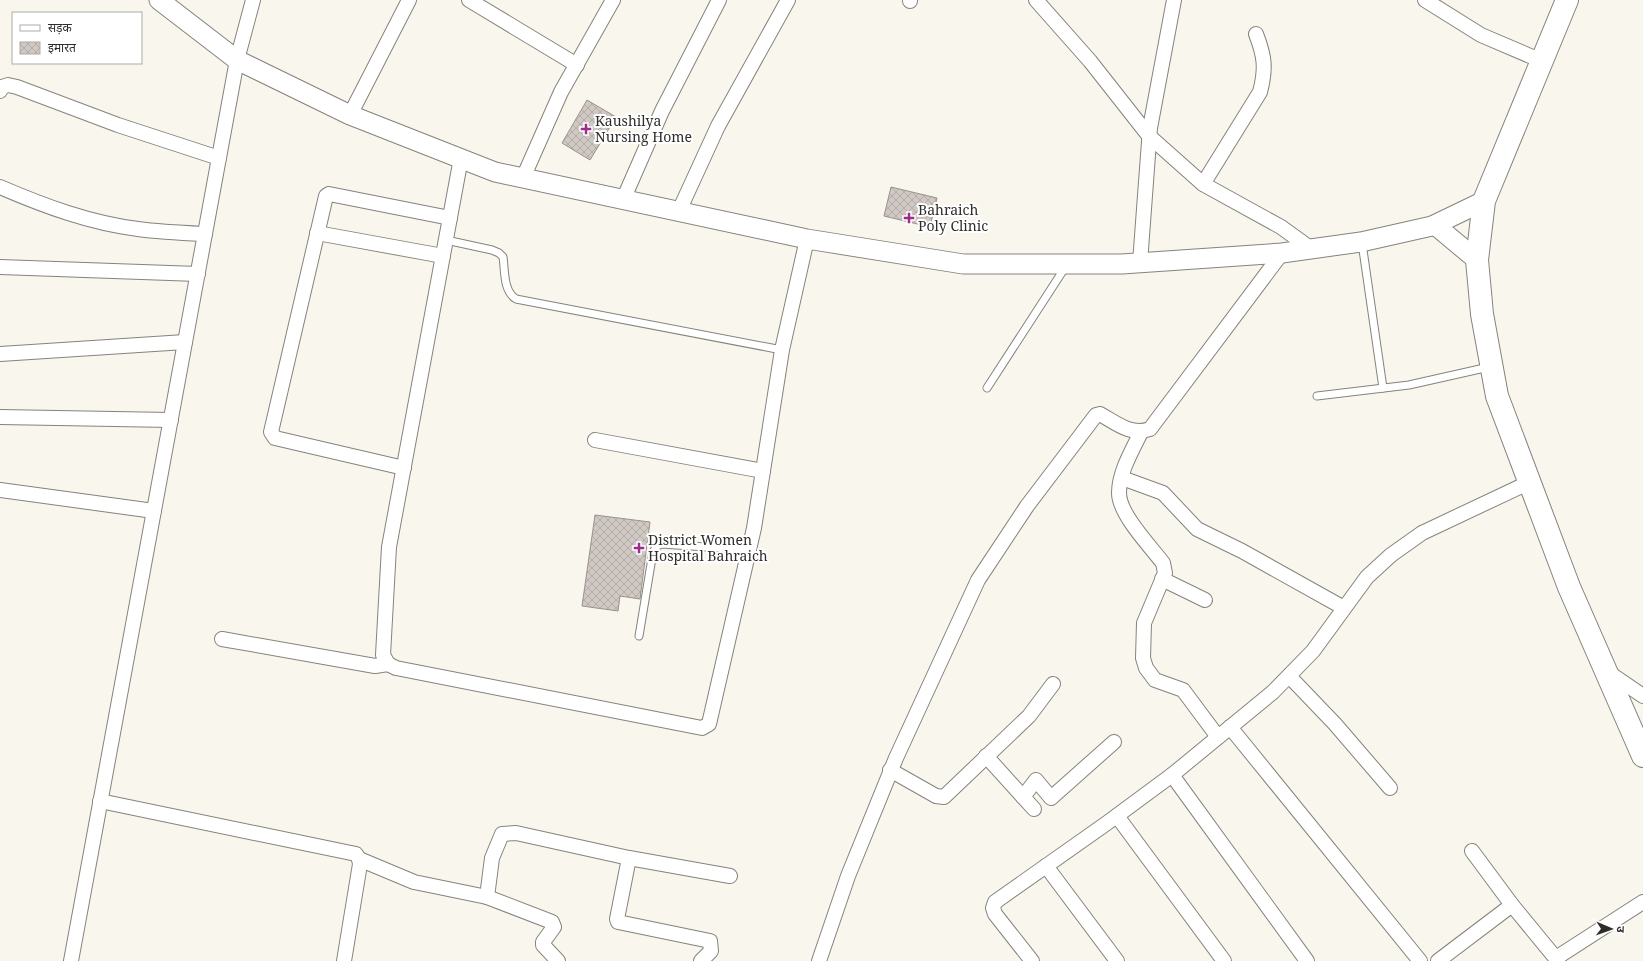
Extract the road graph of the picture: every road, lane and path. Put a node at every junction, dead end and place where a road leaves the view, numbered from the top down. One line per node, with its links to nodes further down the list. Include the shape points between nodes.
1 (159, 0): 13 (main road)
2 (253, 0): 13 (street)
3 (409, 0): 17 (street)
4 (469, 0): 15 (street)
5 (613, 0): 15 (street)
6 (719, 0): 24 (street, via 662,111)
7 (788, 0): 26 (street, via 718,126)
8 (1036, 0): 18 (street, via 1090,61)
9 (1174, 0): 18 (street)
10 (1426, 0): 14 (street, via 1481,35)
11 (1567, 0): 14 (main road)
12 (1256, 34): 22 (street, via 1264,59 1264,76 1260,92)
13 (237, 60): 17 (main road); 19 (street)
14 (1542, 61): 25 (main road)
15 (577, 65): 21 (street, via 561,92)
16 (0, 91): 19 (street, via 2,87 17,87 118,125)
17 (350, 115): 20 (main road)
18 (1149, 136): 22 (street); 38 (street)
19 (219, 158): 30 (street)
20 (461, 158): 21 (main road, via 495,172); 27 (street)
21 (522, 178): 24 (main road)
22 (1203, 184): 34 (street, via 1281,227)
23 (0, 187): 30 (street, via 58,210 103,222 138,229)
24 (624, 200): 26 (main road)
25 (1484, 201): 28 (main road); 37 (main road)
26 (679, 211): 31 (main road)
27 (450, 218): 29 (street, via 329,194 325,199); 32 (street)
28 (1435, 225): 33 (main road); 37 (main road)
29 (317, 232): 36 (street); 53 (street, via 272,436)
30 (205, 234): 41 (street)
31 (806, 239): 39 (main road, via 963,264); 43 (street)
32 (446, 240): 36 (street); 43 (lane, via 499,253 503,257 508,290 516,299)
33 (1361, 242): 34 (main road); 47 (lane)
34 (1310, 248): 35 (main road)
35 (1282, 253): 38 (main road); 51 (street, via 1150,429)
36 (443, 256): 53 (street)
37 (1477, 260): 45 (main road, via 1482,314)
38 (1140, 263): 39 (main road)
39 (1067, 264): 46 (lane)
40 (0, 267): 41 (street)
41 (198, 274): 42 (street)
42 (185, 342): 44 (street); 50 (street)
43 (782, 350): 54 (street)
44 (0, 354)
45 (1491, 366): 47 (lane, via 1409,385); 56 (main road, via 1497,396)
46 (987, 388)
47 (1383, 388): 48 (lane)
48 (1317, 396)
49 (0, 417): 50 (street)
50 (171, 420): 58 (street)
51 (1141, 432): 55 (street); 75 (street, via 1133,432 1100,414 1096,415 1027,506 978,580)
52 (595, 440): 54 (street)
53 (404, 468): 65 (street, via 389,547 383,655)
54 (763, 471): 59 (street)
55 (1122, 478): 60 (street, via 1119,493 1125,513 1163,563 1165,573); 62 (street, via 1163,493 1197,529)
56 (1530, 482): 62 (street, via 1422,533 1367,576); 66 (main road, via 1569,587)
57 (0, 490): 58 (street)
58 (154, 511): 79 (street)
59 (749, 550): 63 (lane, via 662,544 657,546 653,552); 65 (street, via 709,724 706,727 396,668)
60 (1162, 579): 61 (street); 71 (street, via 1144,623 1143,658 1146,668 1155,680 1183,690)
61 (1206, 600)
62 (1344, 608): 67 (street, via 1313,651)
63 (639, 636)
64 (222, 639): 65 (street, via 375,666)
65 (388, 664)
66 (1606, 671): 69 (street); 74 (main road)
67 (1289, 676): 70 (street); 77 (street, via 1335,724)
68 (1053, 684): 73 (street, via 1029,716)
69 (1643, 696)
70 (1230, 727): 71 (street); 100 (street)
71 (1218, 737): 76 (street)
72 (1114, 742): 78 (street, via 1052,798 1036,780)
73 (986, 756): 75 (street, via 944,797 936,796); 78 (street)
74 (1643, 756)
75 (890, 770): 95 (street, via 848,876)
76 (1172, 775): 81 (street); 99 (street)
77 (1390, 788)
78 (1023, 797): 80 (street)
79 (100, 801): 84 (street, via 356,854); 91 (street)
80 (1034, 809)
81 (1117, 816): 85 (street); 98 (street)
82 (1472, 851): 89 (street)
83 (629, 858): 86 (street); 87 (street, via 516,833 502,834 492,858); 94 (street, via 618,922 710,941 711,951)
84 (359, 859): 87 (street, via 414,882); 92 (street)
85 (1046, 866): 96 (street, via 996,902 993,908); 97 (street)
86 (730, 876)
87 (487, 897): 93 (street, via 554,923 543,945)
88 (1643, 902): 90 (street)
89 (1512, 905): 90 (street); 101 (street)
90 (1557, 960)
91 (71, 961)
92 (344, 961)
93 (558, 961)
94 (701, 961)
95 (819, 961)
96 (1032, 961)
97 (1117, 961)
98 (1224, 961)
99 (1307, 961)
100 (1420, 961)
101 (1438, 961)

